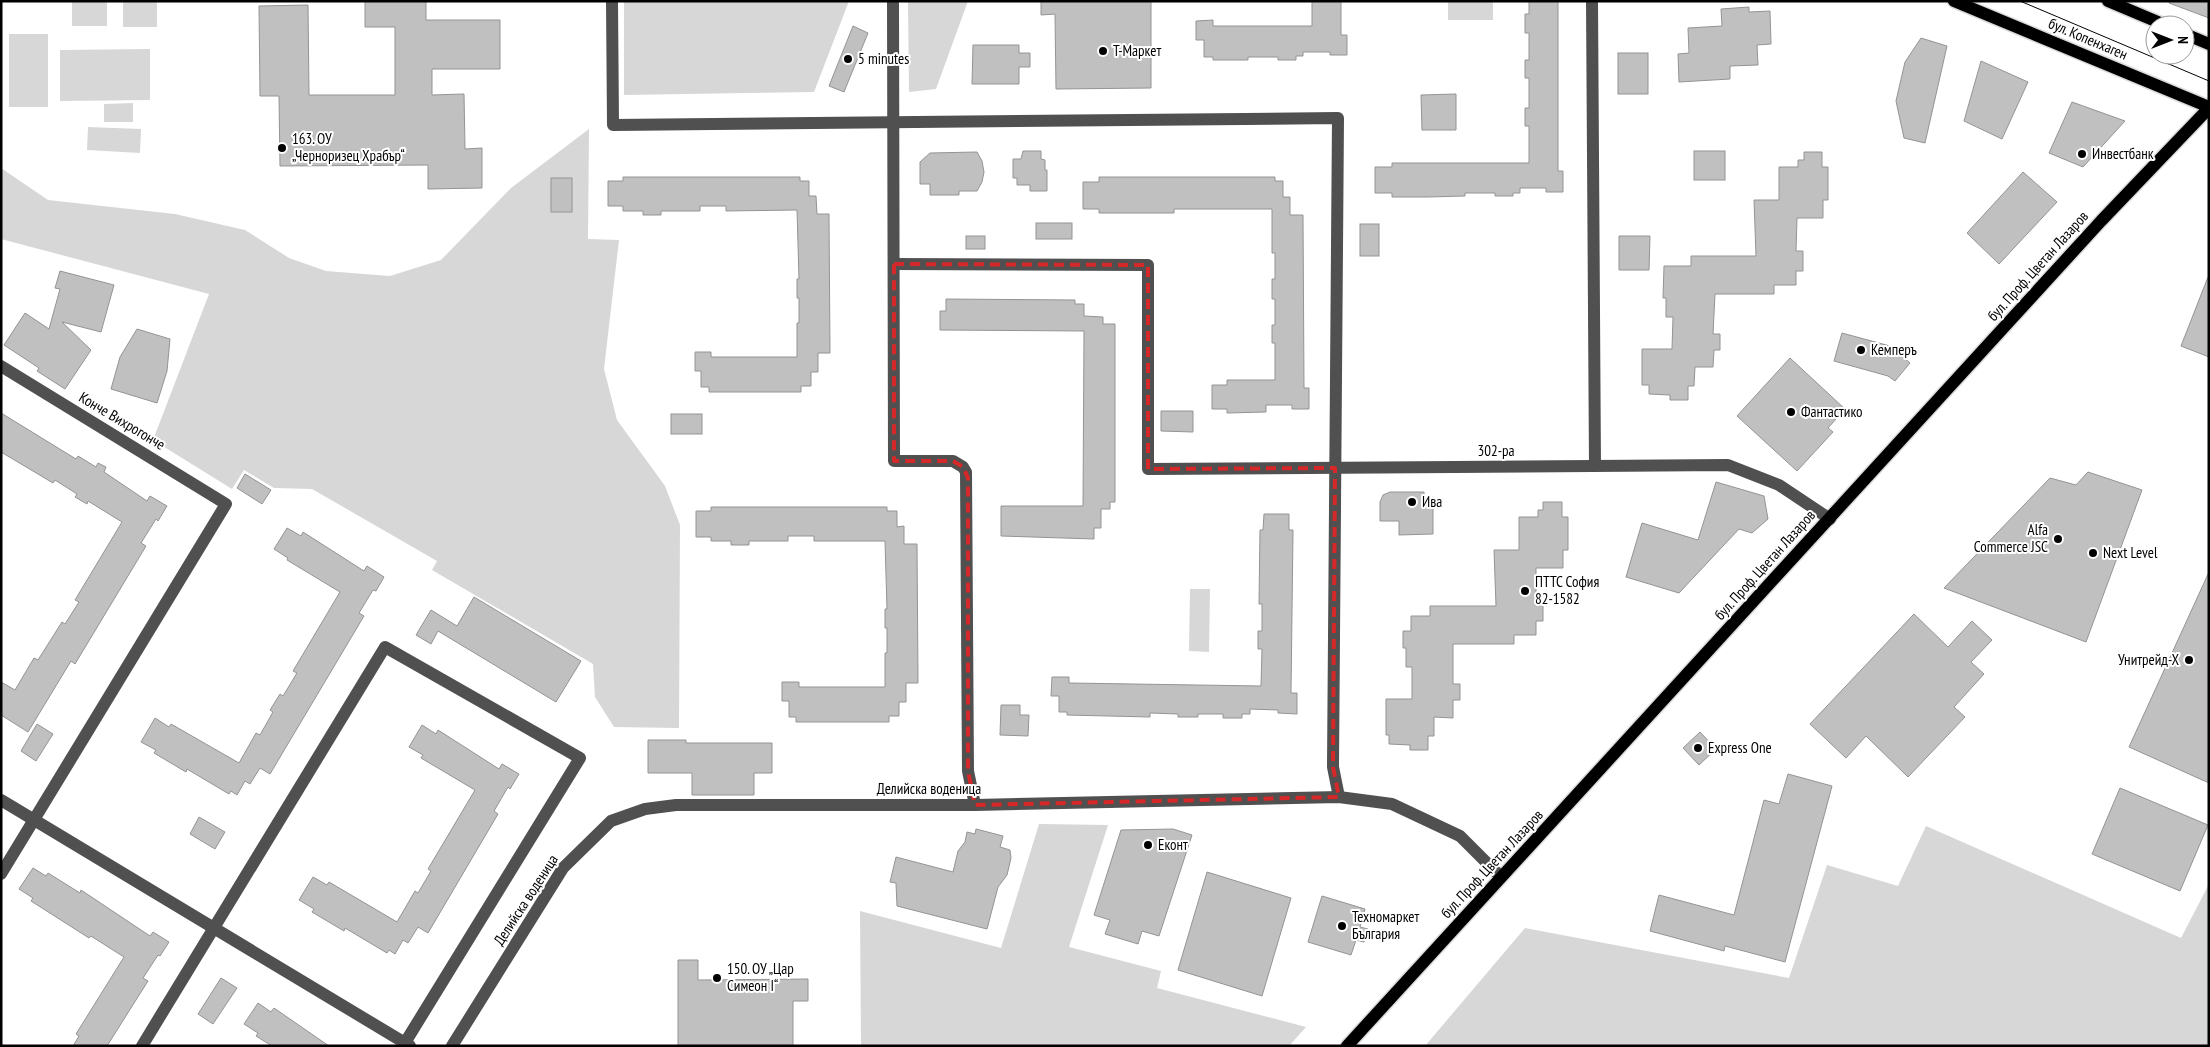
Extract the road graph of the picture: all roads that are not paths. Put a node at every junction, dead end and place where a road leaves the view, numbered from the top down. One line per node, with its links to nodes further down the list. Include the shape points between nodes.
1 (612, 1): 10 (street, via 613,125)
2 (893, 1): 10 (street)
3 (1592, 1): 13 (street)
4 (1954, 1): 9 (main road, бул. Копенхаген)
5 (2108, 1): 6 (main road)
6 (2145, 17)
7 (2195, 38): 8 (main road)
8 (2209, 44)
9 (2209, 108): 15 (main road, бул. Проф. Цветан Лазаров, via 2101,221)
10 (893, 123): 11 (street); 14 (street, via 1338,118)
11 (894, 264): 14 (street, 302-ра, via 1148,265 1148,469); 18 (street, via 894,461 953,461 963,467 968,478 968,771)
12 (1, 366): 19 (street, Конче Вихрогонче, via 226,504)
13 (1595, 466): 14 (street, 302-ра); 15 (street, 302-ра, via 1728,465 1779,485)
14 (1335, 468): 16 (street, via 1333,767)
15 (1830, 519): 21 (main road, бул. Проф. Цветан Лазаров)
16 (1339, 797): 18 (street, Делийска воденица); 21 (street, Делийска воденица, via 1392,804 1460,836)
17 (1, 800): 19 (street)
18 (975, 806): 25 (street, Делийска воденица, via 676,806 645,809 611,821 563,868)
19 (34, 820): 20 (street); 22 (street)
20 (1, 874)
21 (1501, 877): 26 (main road, бул. Проф. Цветан Лазаров)
22 (214, 928): 23 (street); 23 (street, via 385,648 580,758); 24 (street)
23 (406, 1045)
24 (142, 1046)
25 (452, 1046)
26 (1347, 1046)

